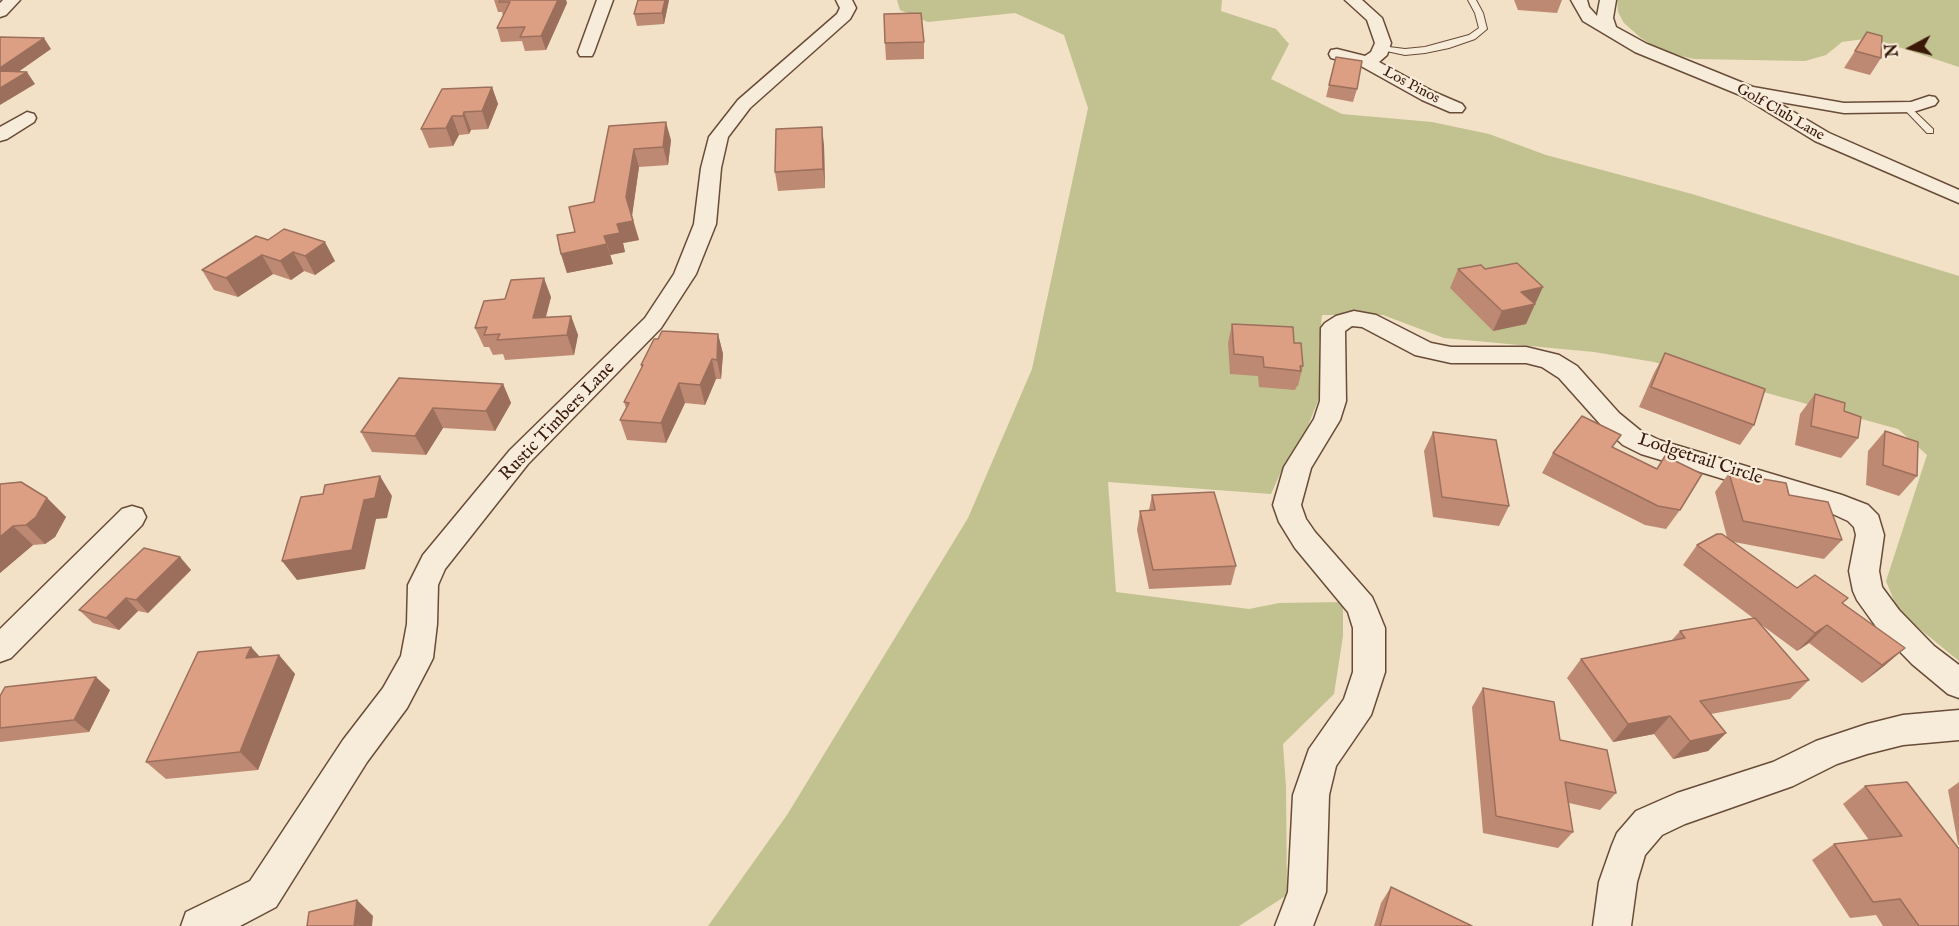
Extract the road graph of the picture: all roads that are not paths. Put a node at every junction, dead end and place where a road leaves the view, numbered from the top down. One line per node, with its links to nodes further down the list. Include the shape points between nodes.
1 (12, 0): 7 (street)
2 (605, 0): 10 (street)
3 (844, 0): 25 (street, Rustic Timbers Lane, via 848,8 844,16 744,104 719,138 711,168 705,224 685,273 653,323 519,457 433,563 423,585 417,658 395,698 355,751 263,894)
4 (1353, 0): 9 (street, Los Pinos, via 1374,18 1383,44)
5 (1472, 0): 9 (lane, via 1483,30 1472,37 1425,50)
6 (1580, 4): 8 (street, Golf Club Lane, via 1589,18)
7 (0, 12)
8 (1607, 13): 13 (street, Golf Club Lane, via 1652,53)
9 (1381, 49): 12 (street, Los Pinos)
10 (586, 52)
11 (1337, 54): 12 (street, Los Pinos)
12 (1367, 63): 16 (street, Los Pinos)
13 (1746, 91): 15 (street, via 1844,108); 20 (street, Golf Club Lane, via 1822,138)
14 (1929, 100): 15 (street)
15 (1907, 107): 18 (lane)
16 (1456, 108)
17 (27, 118): 19 (street)
18 (1930, 131)
19 (0, 135)
20 (1959, 197)
21 (132, 517): 22 (street)
22 (0, 649)
23 (1959, 684): 26 (street, Lodgetrail Circle, via 1923,655 1888,619 1868,591 1864,572 1870,535 1868,523 1858,513 1650,447 1632,438 1568,372 1550,361 1526,355 1451,355 1424,349 1368,320 1344,321 1333,328 1333,401 1327,420 1290,485 1287,506 1305,540 1361,606 1369,628 1369,672 1359,705 1322,760 1311,795 1307,892)
24 (1959, 725): 27 (street, via 1904,730 1867,739 1828,752 1782,775 1649,823 1630,845 1618,882)
25 (200, 926)
26 (1294, 926)
27 (1612, 926)

